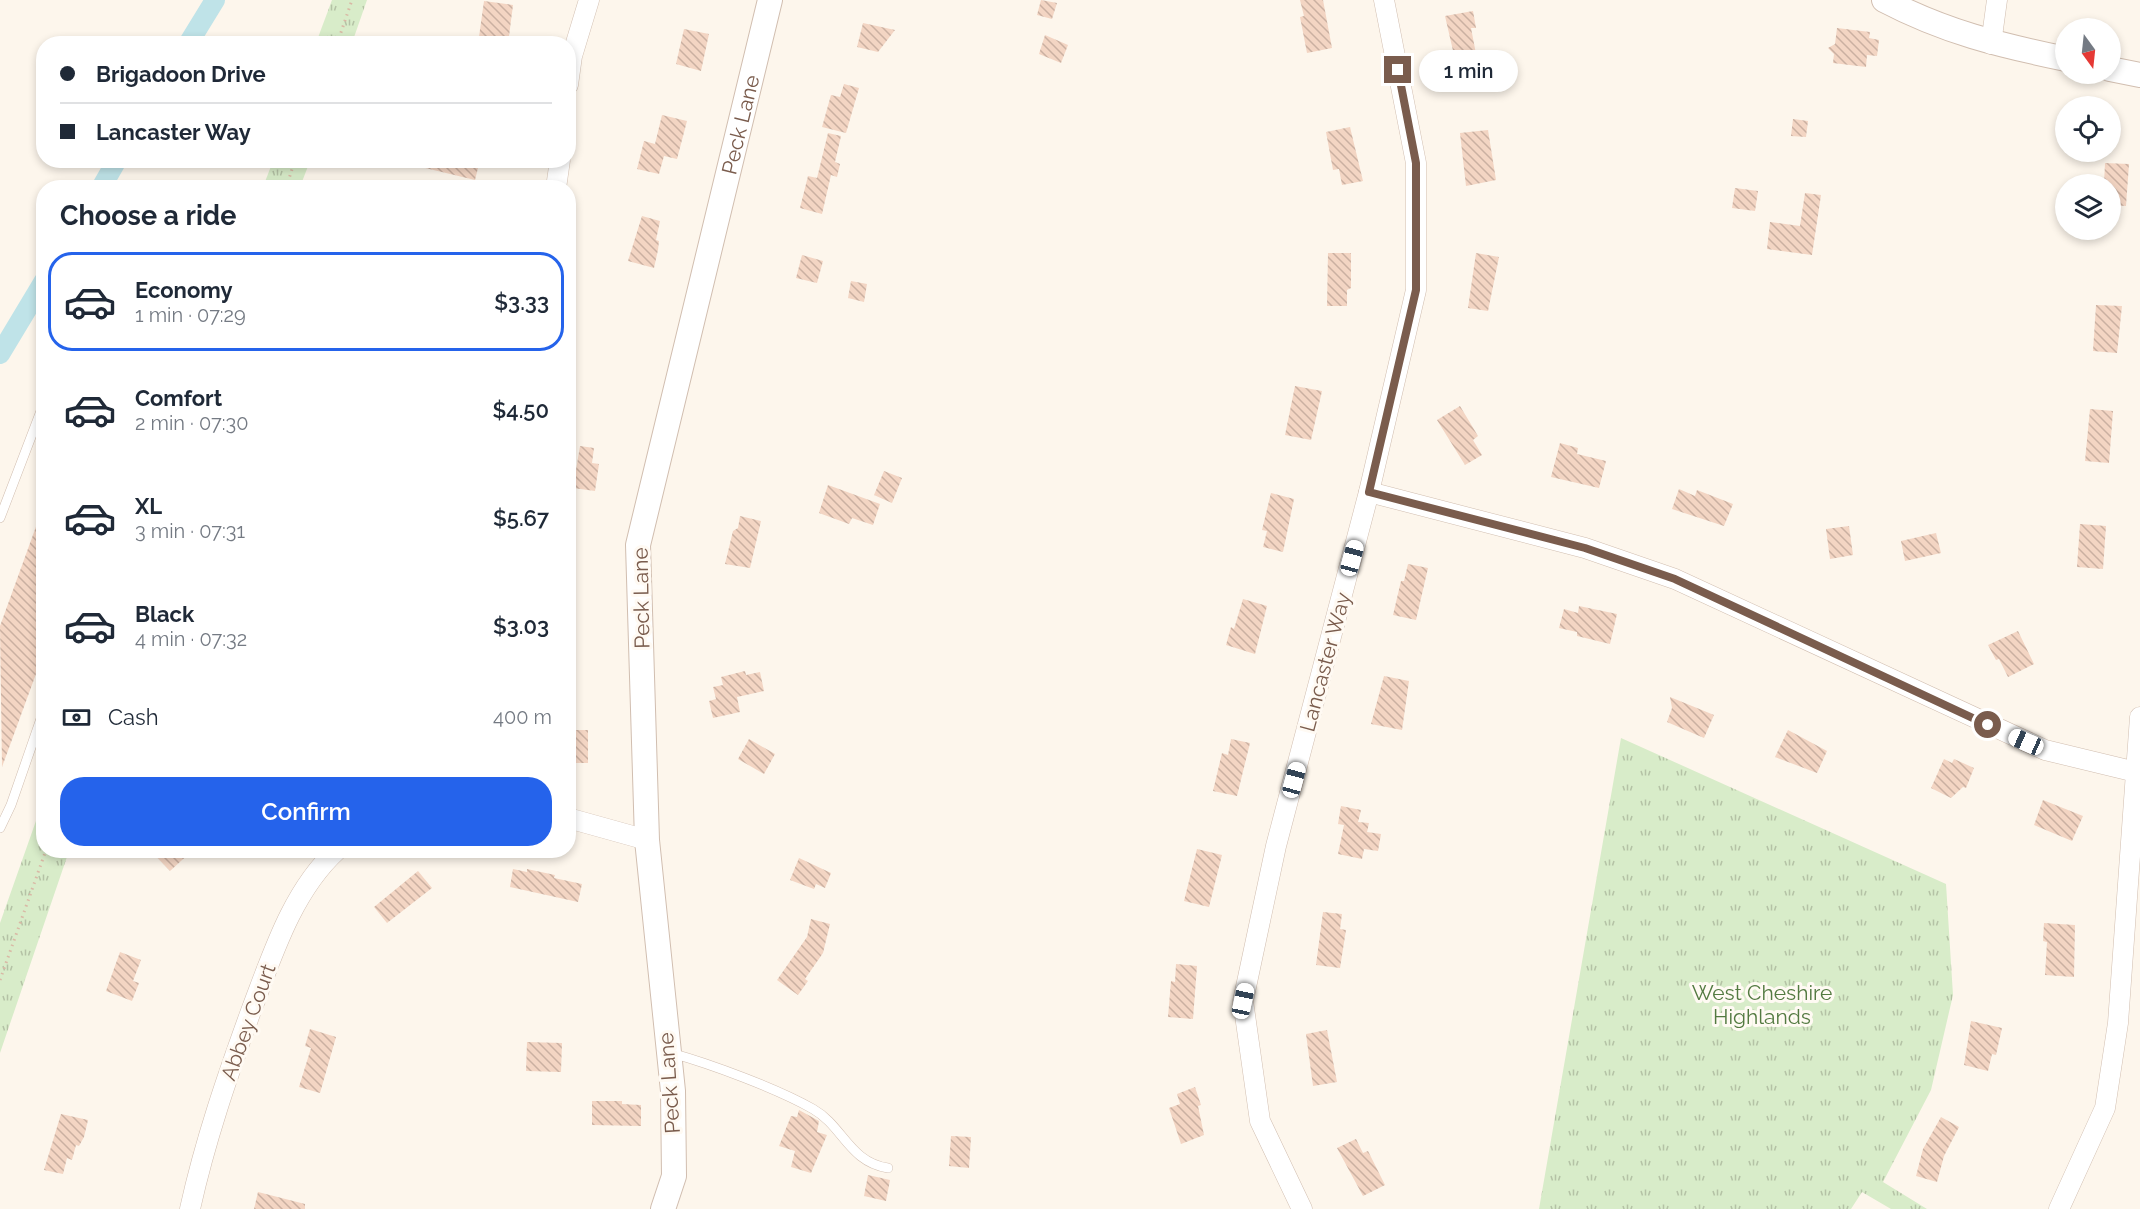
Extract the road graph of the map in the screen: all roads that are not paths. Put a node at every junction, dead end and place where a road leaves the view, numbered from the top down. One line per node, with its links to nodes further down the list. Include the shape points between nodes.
1 (589, 0): 6 (street)
2 (770, 0): 19 (street, Peck Lane, via 638,544)
3 (1384, 0): 12 (street, Lancaster Way, via 1416,163 1416,290)
4 (1884, 0): 7 (street, via 1916,17)
5 (1997, 0): 7 (street)
6 (576, 43)
7 (1991, 44): 8 (street)
8 (2055, 58)
9 (2121, 71): 10 (street)
10 (2140, 75)
11 (36, 424): 13 (lane)
12 (1369, 492): 16 (street, via 1585,548 1675,579 2046,750); 25 (street, Lancaster Way, via 1276,846 1243,1001 1260,1121)
13 (0, 518)
14 (2140, 717): 16 (street)
15 (36, 733): 18 (lane)
16 (2136, 772): 26 (street, via 2118,1023 2104,1108)
17 (576, 820): 19 (street)
18 (0, 828)
19 (647, 840): 21 (street, Peck Lane)
20 (328, 858): 23 (street, Abbey Court, via 302,894 281,934 211,1123)
21 (669, 1053): 22 (lane, via 815,1110 856,1154 875,1166); 24 (street, Peck Lane, via 674,1176)
22 (888, 1168)
23 (190, 1209)
24 (663, 1209)
25 (1302, 1209)
26 (2059, 1209)

